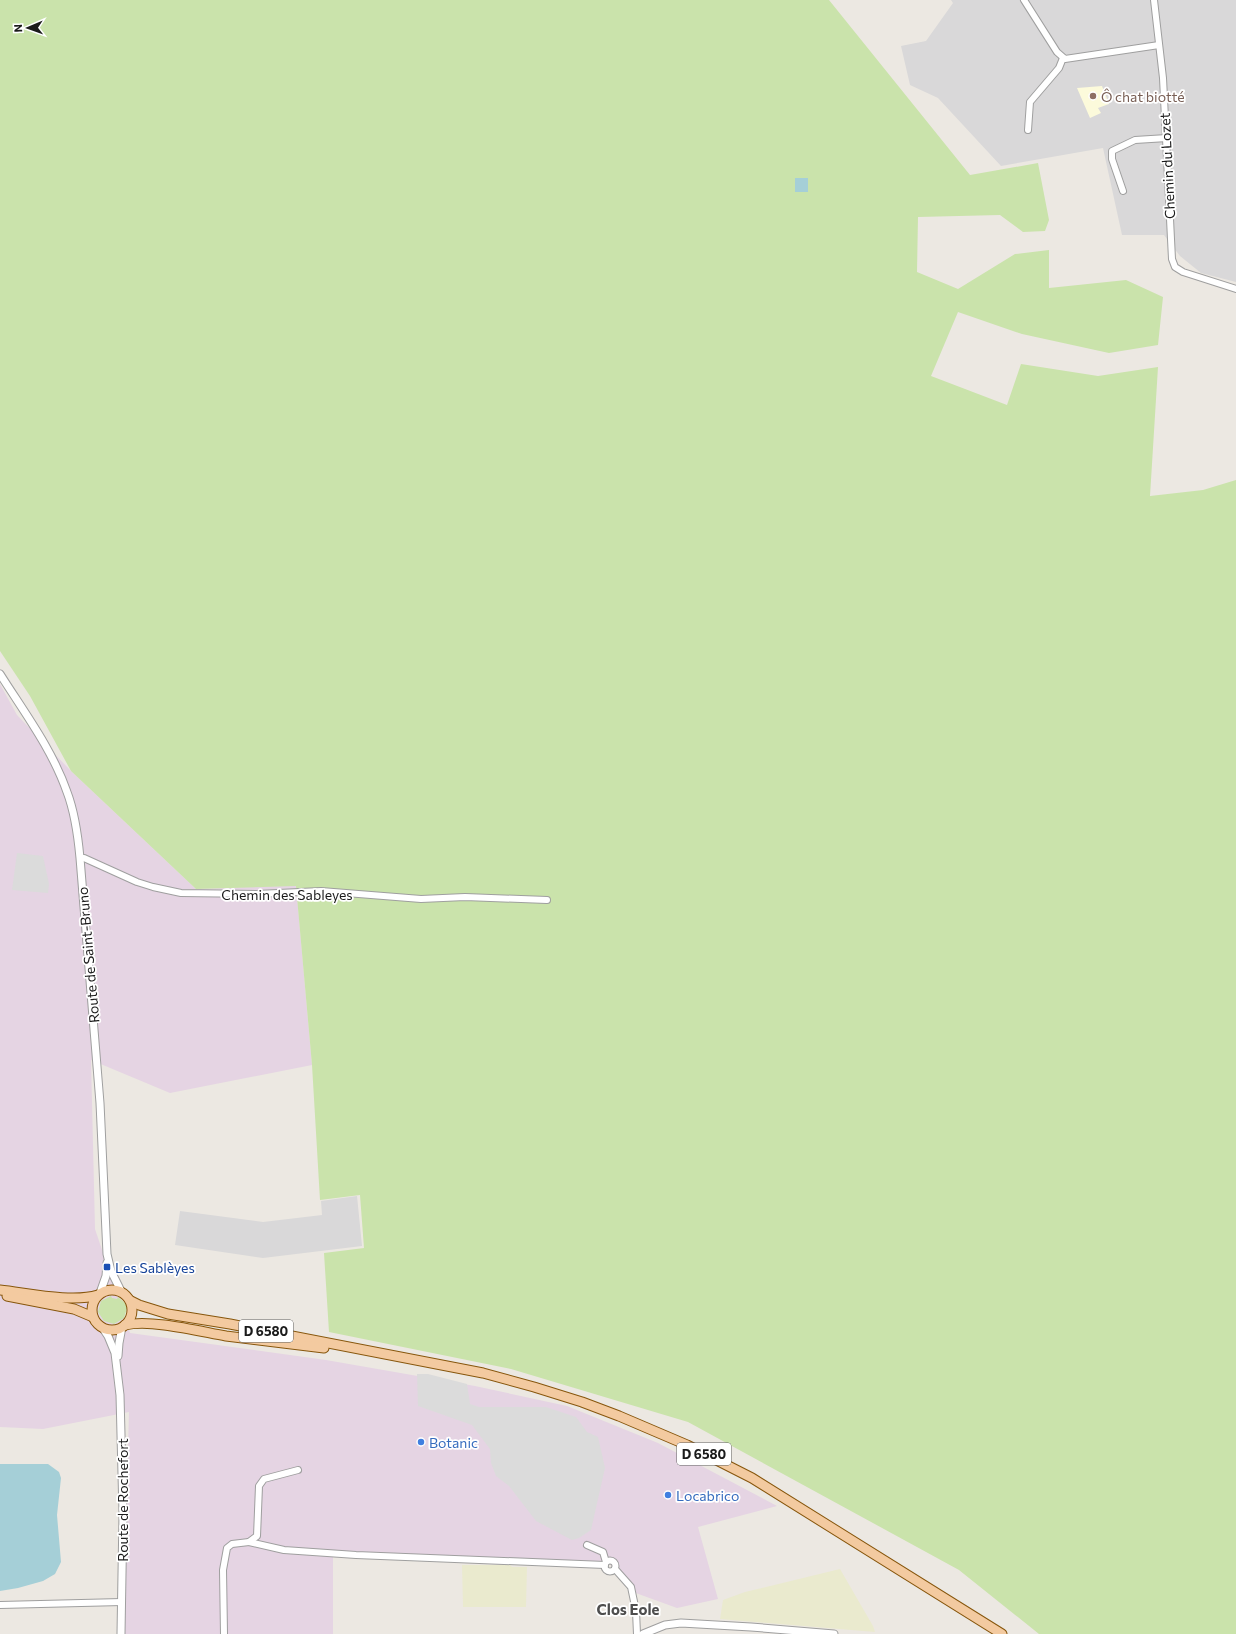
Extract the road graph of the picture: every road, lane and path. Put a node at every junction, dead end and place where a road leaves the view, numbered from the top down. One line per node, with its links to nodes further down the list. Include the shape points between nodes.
1 (1024, 0): 4 (street)
2 (1154, 0): 3 (street, Chemin du Lozet)
3 (1159, 45): 4 (street); 6 (street, Chemin du Lozet)
4 (1063, 58): 5 (street, via 1059,68 1030,102)
5 (1028, 130)
6 (1166, 138): 7 (street, via 1135,140 1112,151 1112,160); 8 (street, Chemin du Lozet, via 1173,263 1183,272)
7 (1123, 192)
8 (1236, 289)
9 (0, 674): 10 (street, Route de Saint-Bruno, via 42,739 63,781 72,808)
10 (80, 858): 11 (street, Chemin des Sableyes, via 153,888 181,893 257,894 321,891 421,899 465,897); 12 (street, Route de Saint-Bruno, via 100,1103)
11 (547, 900)
12 (107, 1254): 14 (street, via 111,1271); 15 (street, via 106,1276)
13 (0, 1290): 15 (main road, via 74,1299 90,1298)
14 (121, 1291): 15 (main road, via 113,1289); 17 (main road)
15 (99, 1294): 18 (main road, via 92,1306)
16 (0, 1295): 18 (main road, via 74,1309)
17 (131, 1301): 19 (main road, via 132,1314); 21 (main road, D 6580, via 139,1306 168,1314 253,1328)
18 (93, 1317): 20 (main road)
19 (124, 1326): 20 (main road, via 112,1330); 21 (main road, D 6580, via 158,1325); 22 (street, via 119,1343)
20 (102, 1327): 22 (street, via 111,1342)
21 (374, 1353): 34 (main road, D 6580, via 515,1381 582,1402 666,1435 757,1482)
22 (118, 1366): 27 (street, Route de Rochefort, via 122,1437)
23 (298, 1470): 24 (street, via 264,1479 259,1486 257,1536)
24 (249, 1542): 26 (street, via 284,1550 356,1555); 30 (street, via 232,1544 227,1548 224,1559)
25 (587, 1545): 26 (street, via 603,1552)
26 (606, 1563): 31 (street, via 614,1561 615,1569 631,1588)
27 (122, 1602): 28 (street); 29 (street, Route de Rochefort)
28 (0, 1604)
29 (121, 1634)
30 (224, 1634)
31 (637, 1634)
32 (644, 1634): 33 (street, via 681,1623)
33 (834, 1634)
34 (1002, 1634)

